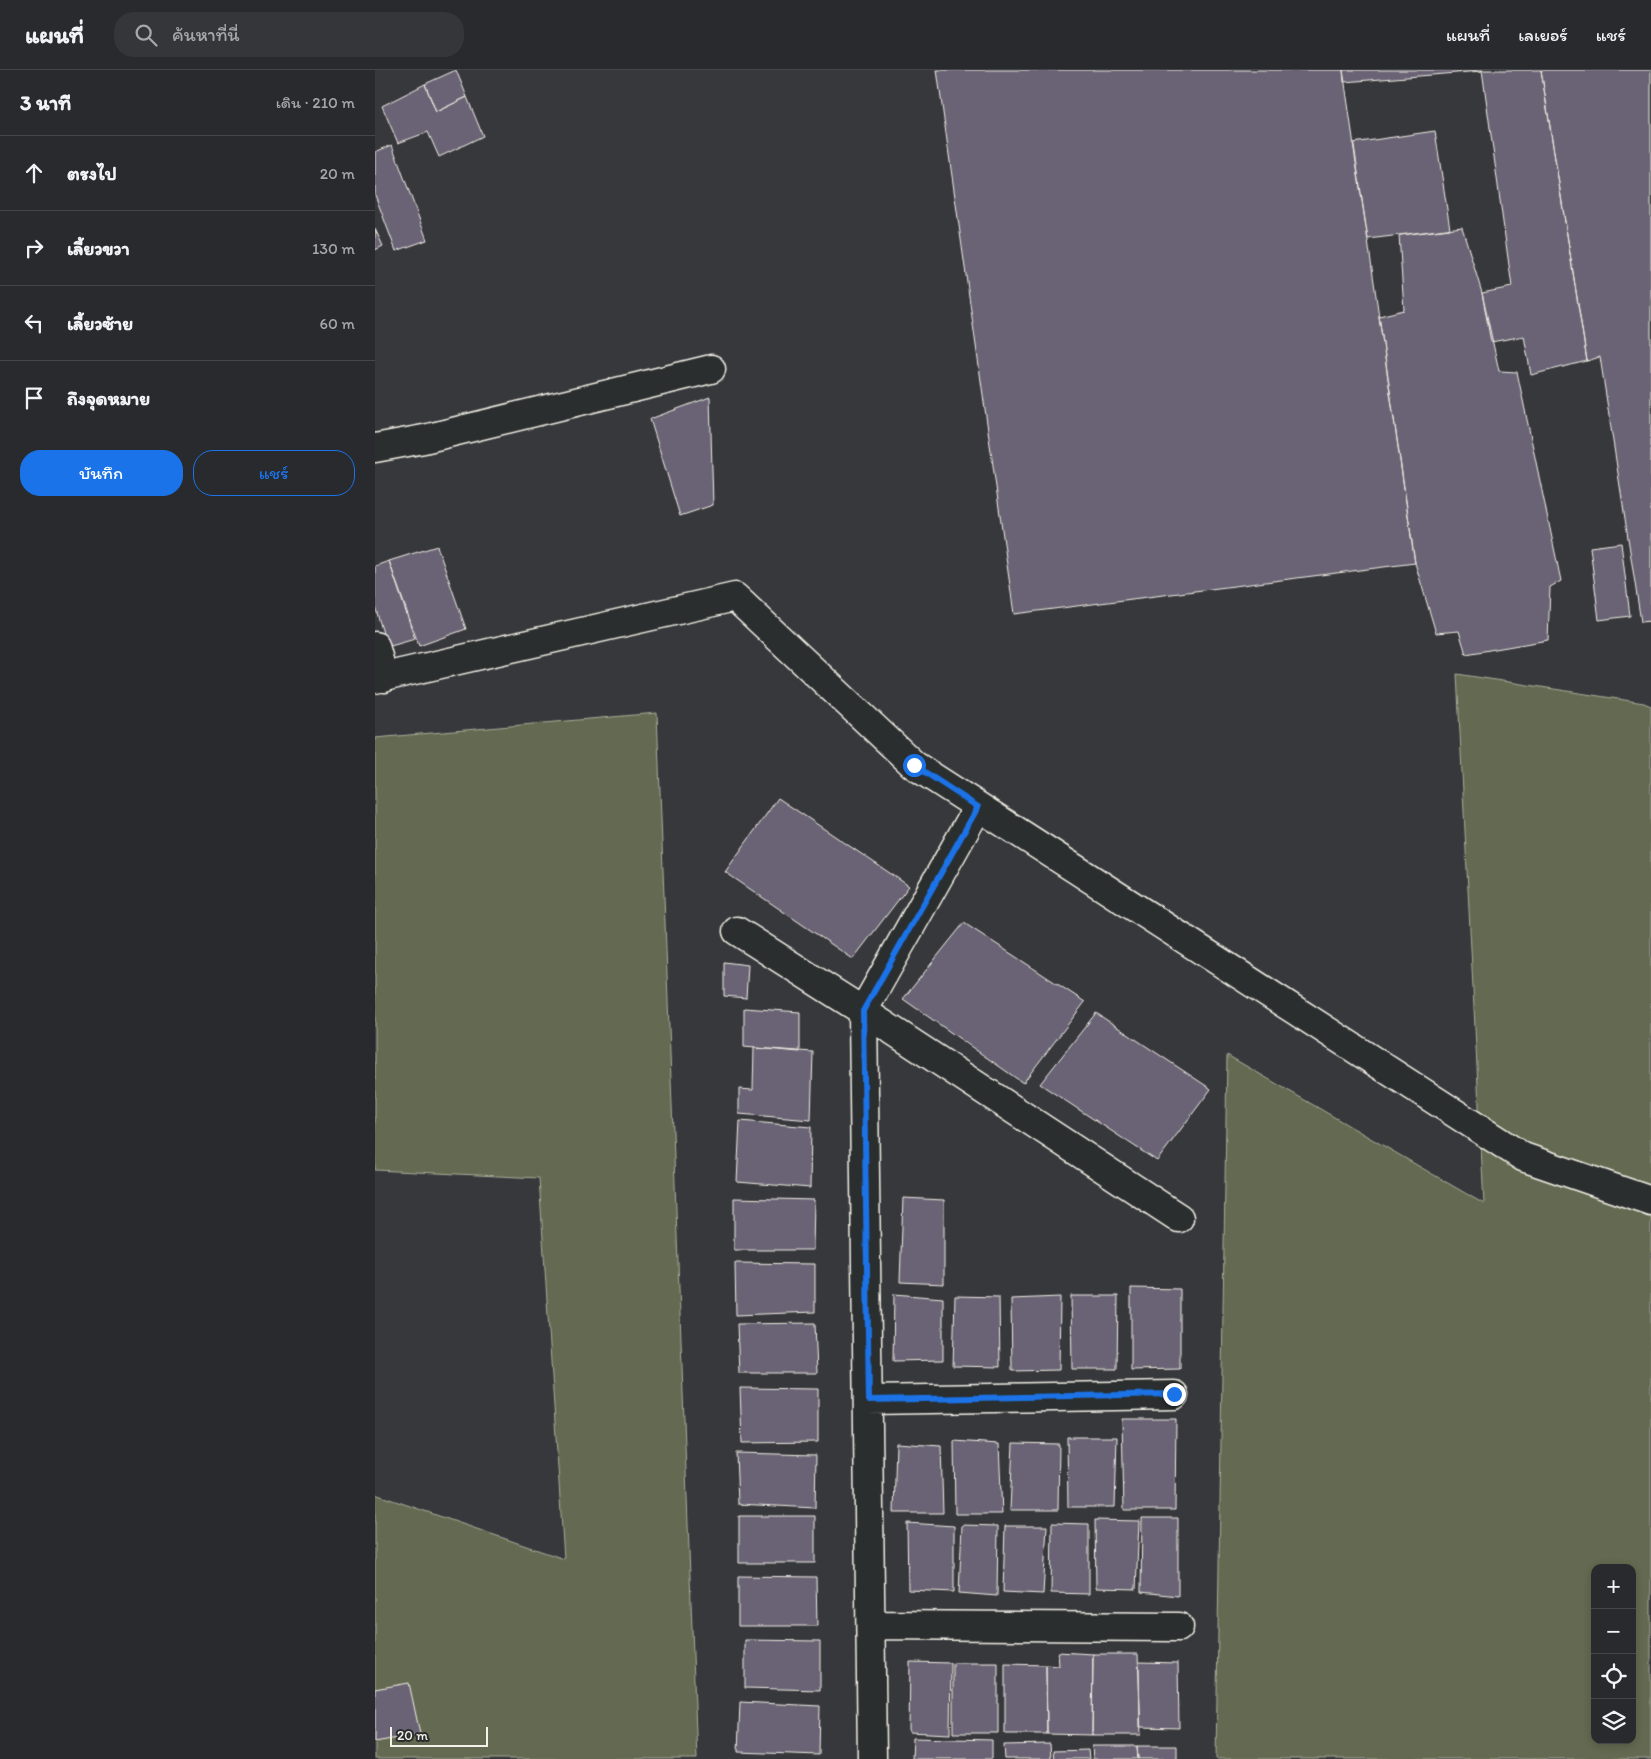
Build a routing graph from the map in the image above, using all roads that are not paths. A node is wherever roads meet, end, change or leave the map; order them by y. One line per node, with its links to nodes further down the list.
1 (711, 369): 2 (street)
2 (375, 448)
3 (375, 646): 4 (street)
4 (380, 678): 5 (street)
5 (978, 807): 7 (street); 8 (street)
6 (737, 931): 7 (street)
7 (863, 1011): 9 (street); 11 (street)
8 (1651, 1201)
9 (1179, 1218)
10 (1174, 1394): 11 (street)
11 (869, 1400): 12 (street)
12 (871, 1625): 13 (street); 14 (street)
13 (1179, 1627)
14 (872, 1759)

